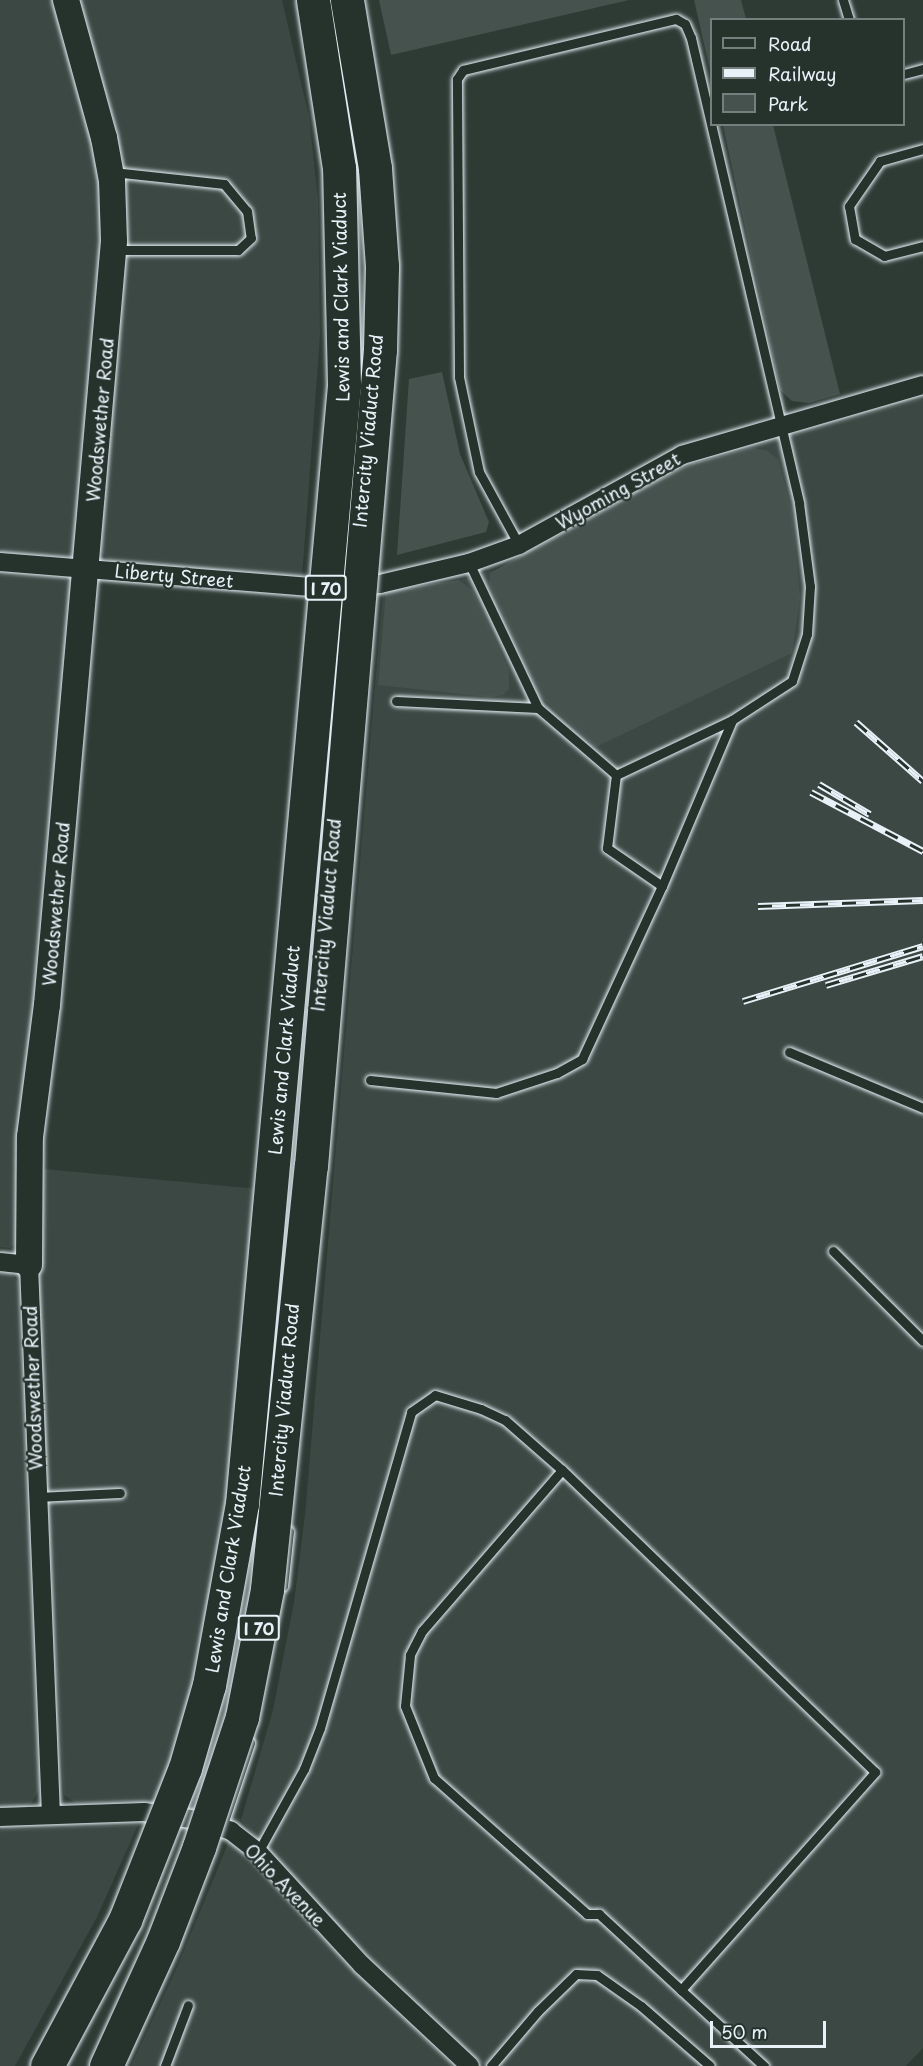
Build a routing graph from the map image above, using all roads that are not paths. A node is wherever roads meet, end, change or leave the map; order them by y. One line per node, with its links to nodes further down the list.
1 (66, 0): 11 (street, Woodswether Road)
2 (313, 0): 49 (highway, Lewis and Clark Viaduct / I 70, bridge)
3 (357, 0): 5 (lane)
4 (843, 0): 6 (lane)
5 (355, 11): 50 (highway, Lewis and Clark Viaduct / I 70, bridge)
6 (848, 18)
7 (923, 69): 8 (lane)
8 (905, 74)
9 (378, 115): 14 (lane)
10 (923, 149): 12 (lane)
11 (110, 172): 13 (street, Woodswether Road); 13 (lane)
12 (923, 246)
13 (113, 250): 21 (street, Woodswether Road)
14 (393, 279)
15 (923, 385): 16 (street, Wyoming Street)
16 (779, 426): 18 (street, Wyoming Street); 18 (lane); 26 (lane)
17 (378, 517): 22 (lane, Intercity Viaduct Road)
18 (519, 545): 20 (street, Wyoming Street)
19 (0, 562): 21 (street, Liberty Street)
20 (469, 563): 22 (street, Wyoming Street); 25 (lane)
21 (87, 569): 23 (street, Liberty Street); 34 (street, Woodswether Road)
22 (371, 585): 23 (street, Wyoming Street); 35 (lane, Intercity Viaduct Road)
23 (349, 587)
24 (396, 701): 25 (lane)
25 (538, 708): 27 (lane)
26 (732, 720): 27 (lane); 28 (lane)
27 (616, 775): 28 (lane)
28 (662, 886): 30 (lane)
29 (789, 1052): 31 (lane)
30 (370, 1080)
31 (923, 1108)
32 (833, 1251): 36 (lane)
33 (0, 1263): 34 (street)
34 (29, 1265): 39 (street, Woodswether Road)
35 (312, 1272)
36 (923, 1341)
37 (562, 1470): 46 (lane); 47 (lane); 47 (lane)
38 (120, 1493): 39 (lane)
39 (36, 1497): 43 (street, Woodswether Road)
40 (290, 1521): 41 (lane, Intercity Viaduct Road)
41 (280, 1603)
42 (254, 1727): 45 (lane)
43 (51, 1814): 44 (street, Ohio Avenue); 45 (street, Ohio Avenue)
44 (0, 1817)
45 (222, 1828): 46 (street, Ohio Avenue)
46 (258, 1852): 52 (street, Ohio Avenue)
47 (681, 1990): 55 (lane)
48 (188, 2005): 51 (lane)
49 (47, 2066)
50 (106, 2066)
51 (165, 2066)
52 (470, 2066)
53 (491, 2066): 54 (lane)
54 (710, 2066)
55 (764, 2066)

